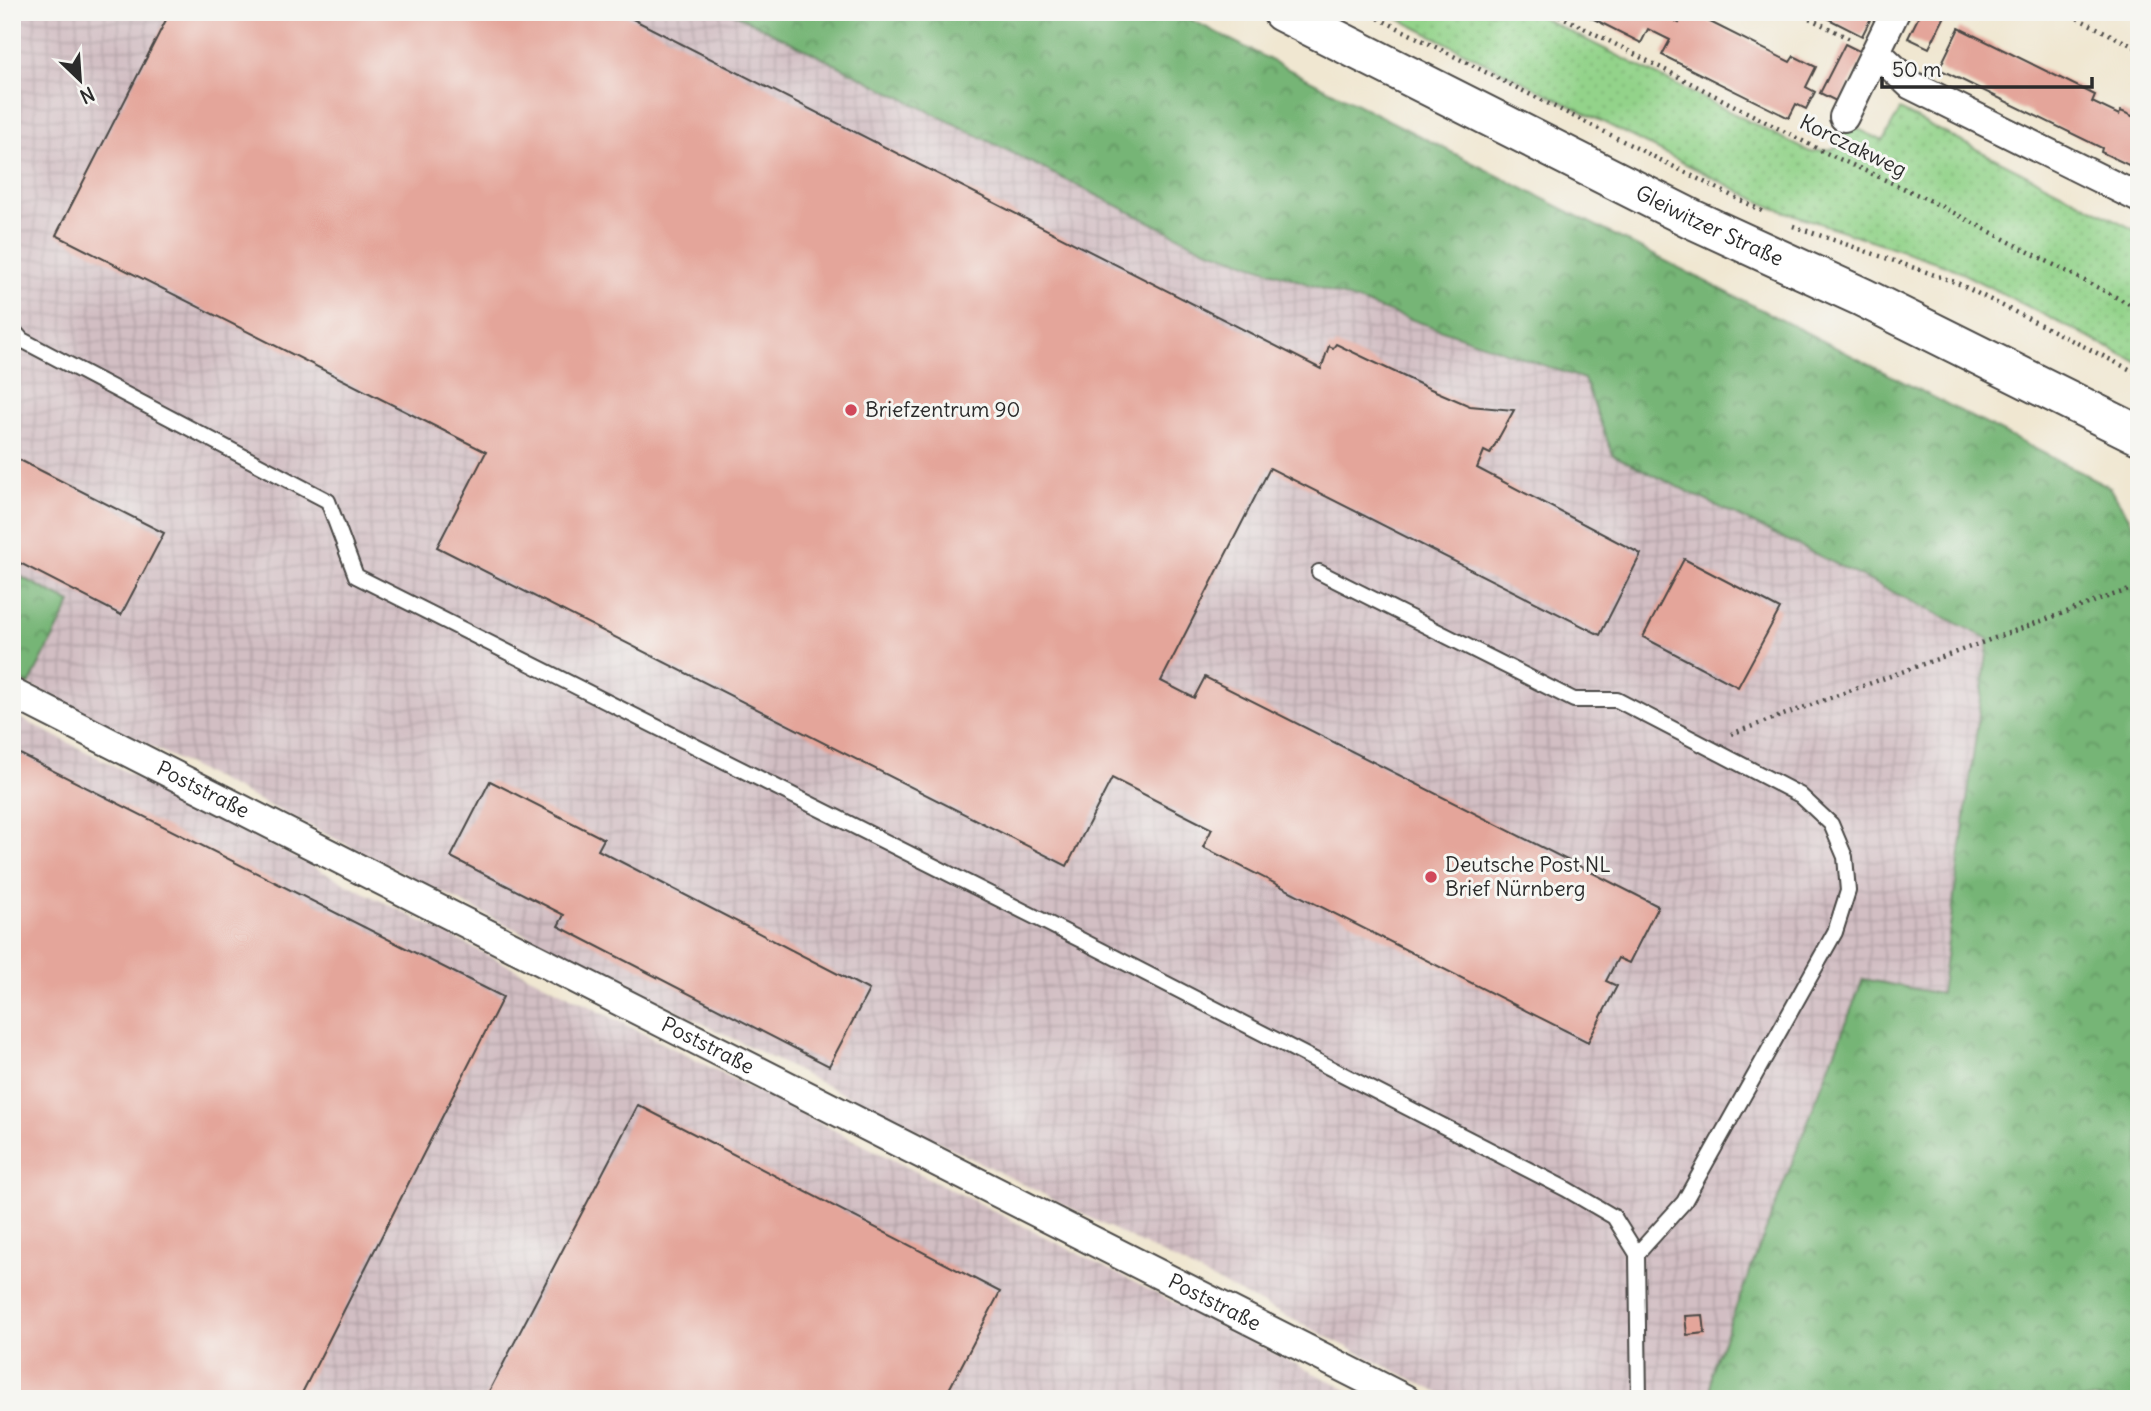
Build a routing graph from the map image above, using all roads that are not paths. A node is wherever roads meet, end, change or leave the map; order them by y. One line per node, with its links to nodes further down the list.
1 (1282, 12): 7 (main road, Gleiwitzer Straße)
2 (1895, 12): 3 (street)
3 (1876, 52): 4 (street); 5 (street)
4 (1844, 117)
5 (2139, 198)
6 (12, 329): 10 (lane)
7 (2139, 435)
8 (1319, 572): 10 (lane)
9 (12, 693): 11 (street, Poststraße)
10 (1637, 1254): 12 (lane)
11 (1405, 1399)
12 (1639, 1399)

